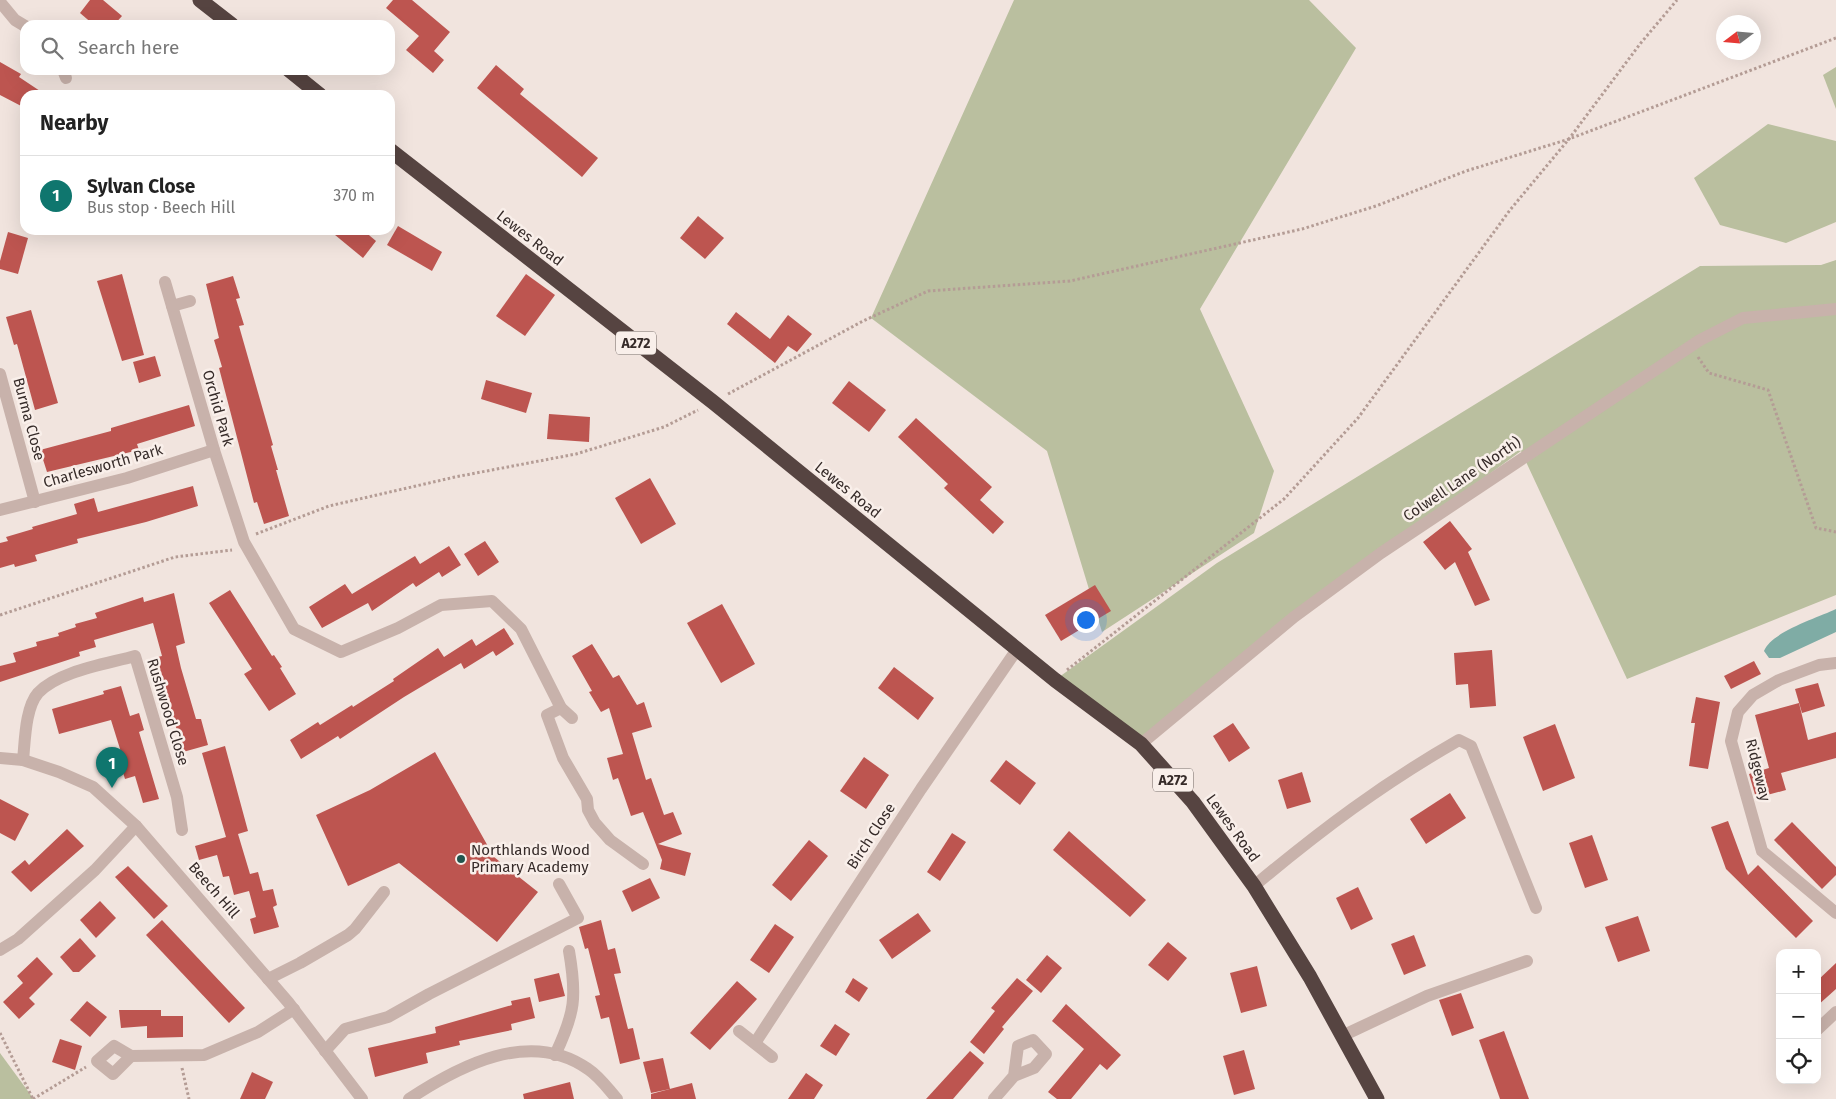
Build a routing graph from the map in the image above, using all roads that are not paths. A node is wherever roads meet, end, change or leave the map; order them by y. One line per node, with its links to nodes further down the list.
1 (200, 0): 3 (highway)
2 (0, 2): 4 (street)
3 (226, 20)
4 (20, 23)
5 (295, 75): 6 (highway)
6 (314, 90)
7 (395, 154): 16 (highway, Lewes Road / A272)
8 (165, 282): 10 (street, Orchid Park)
9 (190, 301): 10 (street)
10 (172, 306): 13 (street, Orchid Park)
11 (1836, 309): 20 (street, Colwell Lane (North))
12 (0, 374): 14 (street, Burma Close)
13 (214, 450): 14 (street, Charlesworth Park); 18 (street, Orchid Park)
14 (35, 502): 15 (street, Charlesworth Park)
15 (0, 510)
16 (1018, 648): 20 (highway, Lewes Road / A272); 40 (street, Birch Close)
17 (1836, 663): 30 (street, Ridgeway)
18 (561, 708): 19 (street); 25 (street)
19 (572, 718)
20 (1140, 744): 27 (highway, Lewes Road / A272)
21 (0, 758): 22 (street, Beech Hill)
22 (24, 760): 23 (street, Beech Hill); 24 (street, Rushwood Close)
23 (136, 826): 31 (street); 34 (street, Beech Hill)
24 (182, 830)
25 (643, 864)
26 (559, 884): 41 (street)
27 (1254, 886): 29 (street, Lewes Road); 39 (highway, Lewes Road / A272)
28 (384, 892): 34 (street)
29 (1536, 908)
30 (1836, 914)
31 (0, 950)
32 (569, 951): 42 (street)
33 (1527, 961): 39 (street)
34 (268, 979): 35 (street, Beech Hill)
35 (294, 1009): 41 (street, Beech Hill); 43 (street)
36 (1836, 1012): 37 (street)
37 (1821, 1026)
38 (739, 1031): 40 (street)
39 (1342, 1036): 50 (highway, Lewes Road / A272)
40 (755, 1043): 44 (street)
41 (325, 1051): 46 (street, Beech Hill)
42 (554, 1055): 47 (street); 48 (street)
43 (131, 1056): 43 (street)
44 (772, 1057)
45 (1014, 1076): 49 (street)
46 (362, 1099)
47 (409, 1099)
48 (617, 1099)
49 (994, 1099)
50 (1378, 1099)

